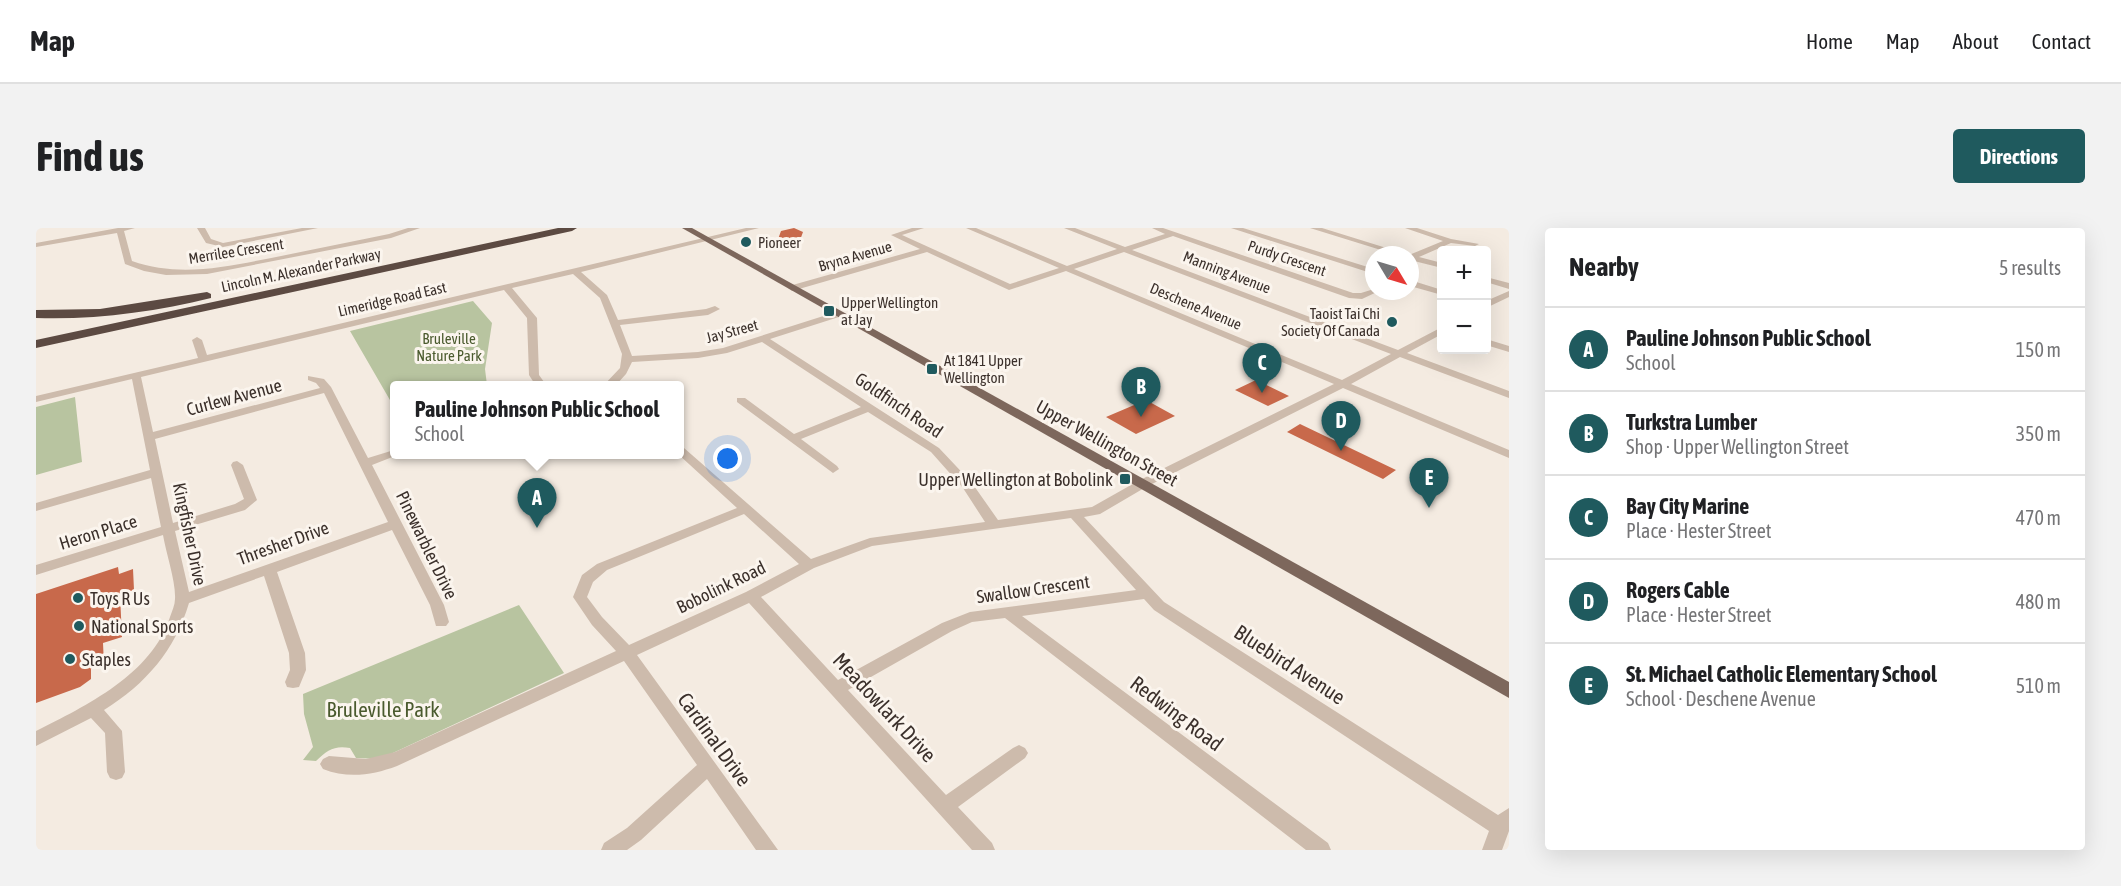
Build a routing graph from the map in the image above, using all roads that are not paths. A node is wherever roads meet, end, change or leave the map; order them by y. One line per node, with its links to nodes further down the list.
1 (131, 228): 16 (street)
2 (201, 228): 17 (street)
3 (314, 228): 17 (street)
4 (416, 228): 16 (street, Merrilee Crescent)
5 (541, 228): 38 (highway, Lincoln M. Alexander Parkway)
6 (572, 228): 36 (highway, Lincoln M. Alexander Parkway)
7 (686, 228): 19 (main road, Upper Wellington Street)
8 (755, 228): 19 (street, Limeridge Road East)
9 (920, 228): 25 (street)
10 (970, 228): 29 (street, Deschene Avenue)
11 (1068, 228): 24 (street, Manning Avenue)
12 (1155, 228): 18 (street, Purdy Crescent)
13 (1235, 228): 30 (street)
14 (1314, 228): 23 (street)
15 (1409, 228): 20 (street)
16 (120, 230): 22 (street)
17 (286, 231)
18 (1172, 234): 24 (street); 41 (street, Purdy Crescent)
19 (706, 240): 31 (street, Limeridge Road East); 37 (main road, Upper Wellington Street)
20 (1450, 241): 21 (street); 26 (street)
21 (1475, 244)
22 (36, 245)
23 (1375, 246)
24 (1124, 249): 29 (street); 55 (street, Manning Avenue)
25 (926, 250): 29 (street); 37 (street, Bryna Avenue)
26 (1419, 252)
27 (1419, 259): 28 (street)
28 (1437, 264)
29 (1069, 268): 62 (street, Deschene Avenue)
30 (1365, 269)
31 (575, 271): 35 (street, Limeridge Road East); 46 (street)
32 (1491, 281): 34 (street)
33 (1419, 286): 39 (street)
34 (1509, 286)
35 (506, 287): 56 (street, Limeridge Road East); 60 (street)
36 (299, 288): 51 (highway, Lincoln M. Alexander Parkway); 54 (highway)
37 (792, 288): 45 (main road, Upper Wellington Street)
38 (242, 291): 44 (highway); 48 (highway, Lincoln M. Alexander Parkway)
39 (1437, 291)
40 (1509, 294): 42 (street)
41 (1365, 295)
42 (1491, 303)
43 (715, 309): 46 (street)
44 (36, 314)
45 (839, 314): 49 (street, Jay Street); 77 (main road, Upper Wellington Street)
46 (617, 324): 57 (street)
47 (1437, 333): 55 (street, Bobolink Road)
48 (36, 335)
49 (762, 339): 57 (street, Jay Street); 67 (street, Goldfinch Road)
50 (197, 340): 56 (street)
51 (36, 344)
52 (1491, 344): 53 (street)
53 (1509, 349)
54 (36, 350)
55 (1401, 354): 62 (street, Bobolink Road); 64 (street, Manning Avenue)
56 (204, 359): 58 (street, Limeridge Road East)
57 (628, 359): 61 (street)
58 (136, 376): 65 (street, Limeridge Road East); 68 (street, Kingfisher Drive)
59 (312, 378): 63 (street)
60 (539, 381)
61 (614, 381)
62 (1343, 384): 70 (street, Deschene Avenue); 77 (street, Bobolink Road)
63 (327, 389): 68 (street, Curlew Avenue); 73 (street, Pinewarbler Drive)
64 (1509, 395)
65 (36, 399)
66 (741, 400): 69 (street)
67 (870, 407): 69 (street); 82 (street, Goldfinch Road)
68 (148, 437): 76 (street, Kingfisher Drive)
69 (792, 439): 75 (street)
70 (1509, 453)
71 (684, 454): 79 (street)
72 (390, 455): 73 (street)
73 (365, 463): 81 (street, Pinewarbler Drive)
74 (237, 465): 83 (street, Heron Place)
75 (833, 469)
76 (157, 472): 78 (street); 83 (street, Kingfisher Drive)
77 (1142, 484): 80 (street, Bobolink Road); 95 (main road, Upper Wellington Street)
78 (36, 507)
79 (746, 509): 84 (street); 92 (street, Cardinal Drive)
80 (1076, 516): 82 (street, Bobolink Road); 87 (street, Bluebird Avenue)
81 (395, 524): 85 (street, Thresher Drive); 91 (street, Pinewarbler Drive)
82 (994, 525): 84 (street, Bobolink Road)
83 (170, 529): 86 (street, Heron Place); 89 (street, Kingfisher Drive)
84 (809, 565): 88 (street, Bobolink Road)
85 (269, 569): 89 (street, Thresher Drive); 93 (street)
86 (36, 570)
87 (1146, 594): 90 (street, Swallow Crescent); 103 (street, Bluebird Avenue)
88 (751, 596): 92 (street, Bobolink Road); 94 (street, Meadowlark Drive)
89 (183, 600): 96 (street, Kingfisher Drive)
90 (1006, 611): 94 (street, Swallow Crescent); 107 (street, Redwing Road)
91 (441, 622)
92 (627, 653): 99 (street, Bobolink Road); 100 (street, Cardinal Drive)
93 (293, 682)
94 (835, 689): 102 (street, Meadowlark Drive)
95 (1509, 691)
96 (94, 710): 97 (street, Kingfisher Drive); 101 (street)
97 (36, 739)
98 (1019, 753): 102 (street)
99 (329, 764)
100 (708, 767): 104 (street); 105 (street, Cardinal Drive)
101 (116, 771)
102 (944, 807): 106 (street, Meadowlark Drive)
103 (1504, 822): 108 (street)
104 (611, 850)
105 (768, 850)
106 (985, 850)
107 (1321, 850)
108 (1492, 850)

